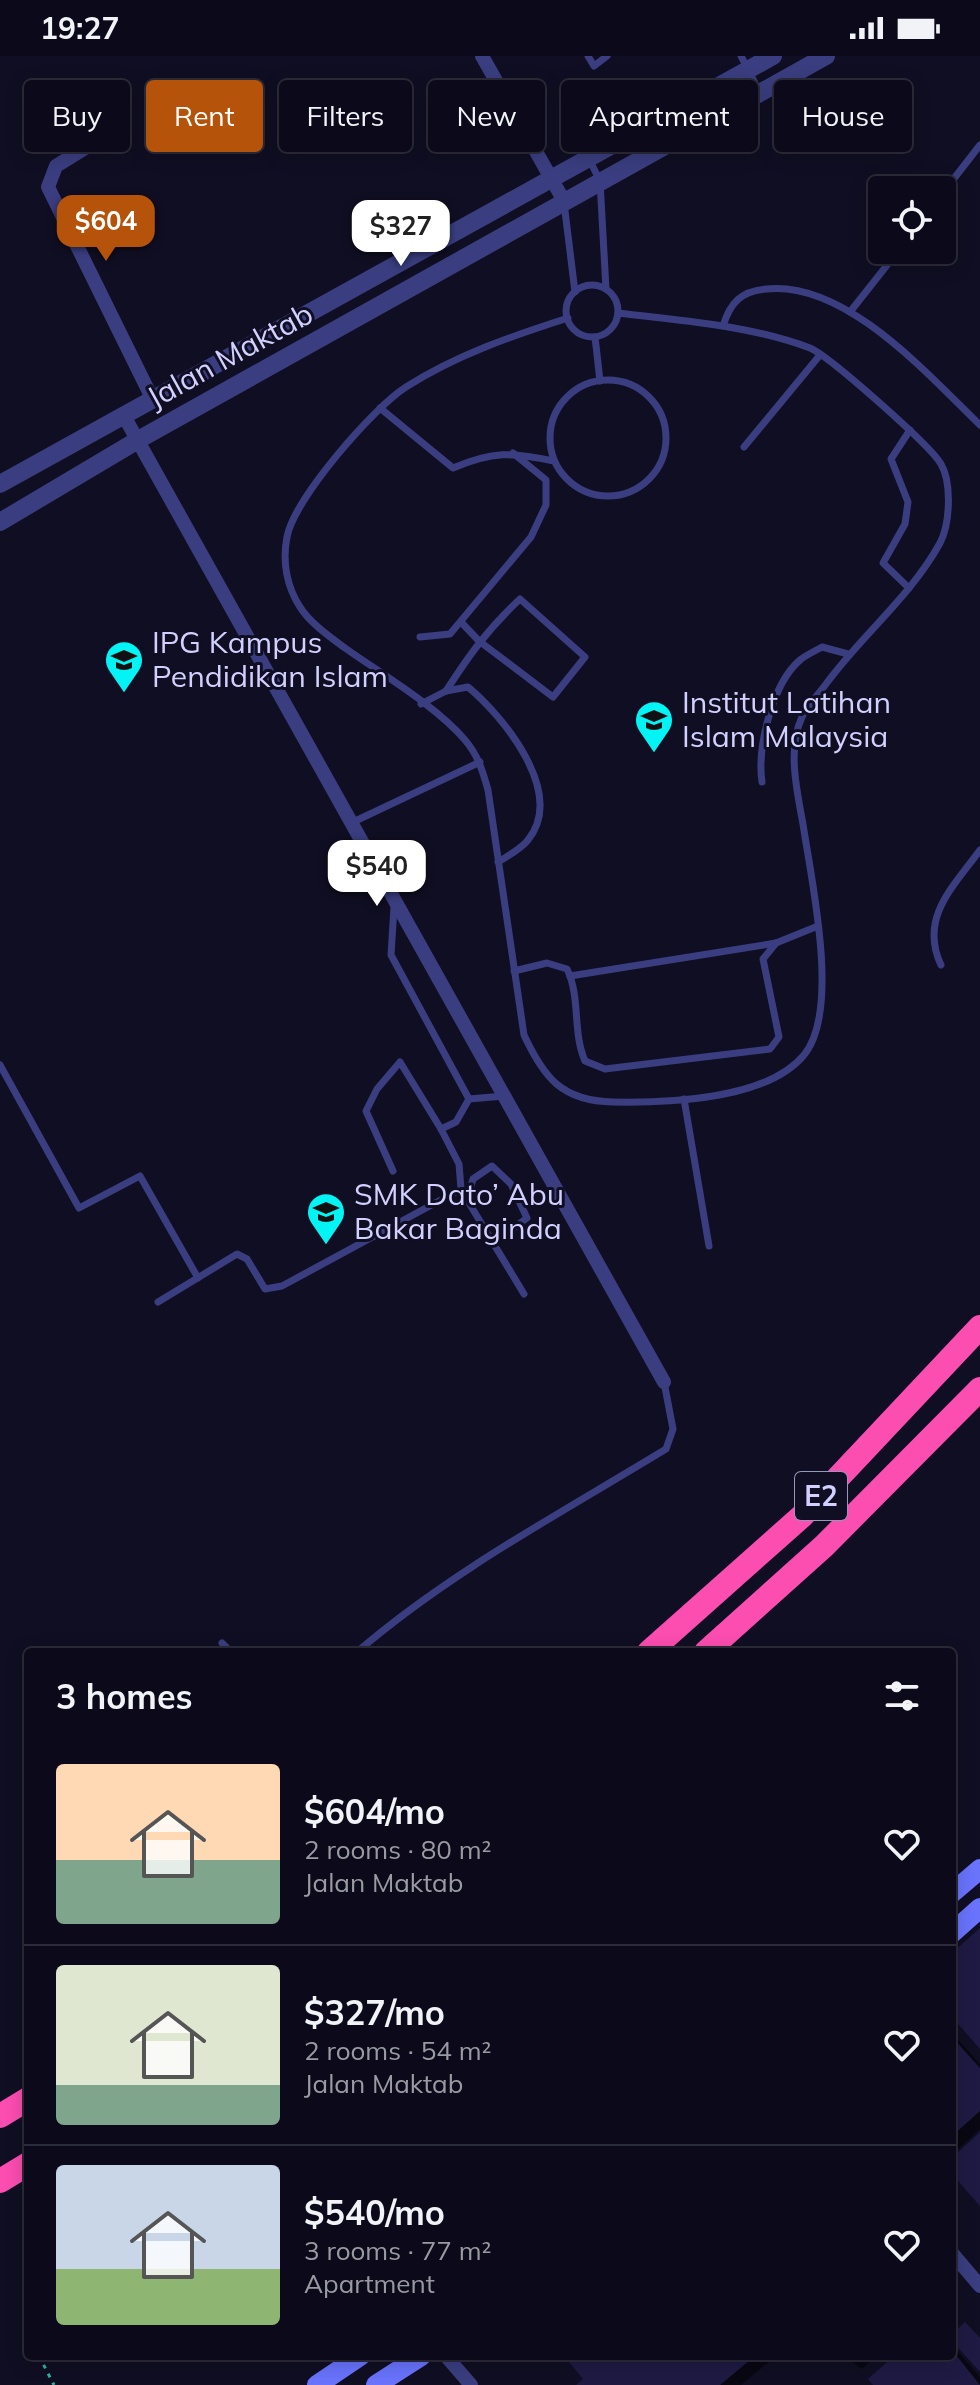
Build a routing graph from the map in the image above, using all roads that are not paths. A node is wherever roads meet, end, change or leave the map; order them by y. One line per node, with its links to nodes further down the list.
1 (482, 56): 12 (street)
2 (588, 56): 3 (lane)
3 (607, 56)
4 (773, 56): 6 (street, Jalan Maktab)
5 (826, 56): 7 (street, Jalan Maktab)
6 (745, 63): 7 (lane); 10 (street, Jalan Maktab)
7 (759, 93): 13 (street, Jalan Maktab)
8 (980, 145): 11 (lane)
9 (79, 152): 25 (street)
10 (589, 159): 12 (street, Jalan Maktab); 13 (lane)
11 (956, 176)
12 (552, 180): 14 (street); 25 (street, Jalan Maktab)
13 (600, 181): 14 (street, Jalan Maktab); 16 (lane)
14 (564, 201): 17 (lane); 30 (street, Jalan Maktab)
15 (888, 264): 18 (lane)
16 (606, 289): 17 (lane); 19 (lane)
17 (575, 292): 20 (lane)
18 (850, 312): 21 (lane); 28 (lane)
19 (618, 313): 21 (lane); 22 (lane)
20 (568, 318): 22 (lane); 26 (lane)
21 (723, 326): 23 (lane)
22 (595, 337): 24 (lane)
23 (820, 355): 29 (lane); 31 (lane)
24 (600, 381): 33 (lane); 33 (lane)
25 (153, 400): 27 (street, Jalan Maktab)
26 (380, 408): 32 (lane); 42 (lane)
27 (124, 416): 30 (street); 34 (street, Jalan Maktab)
28 (980, 425)
29 (910, 430): 36 (lane); 36 (lane)
30 (138, 440): 35 (street, Jalan Maktab); 45 (street)
31 (744, 447)
32 (513, 453): 33 (lane); 37 (lane)
33 (554, 461)
34 (0, 484)
35 (0, 522)
36 (909, 588): 40 (lane)
37 (461, 622): 38 (lane); 39 (lane)
38 (420, 637)
39 (479, 641): 39 (lane); 41 (lane)
40 (848, 654): 44 (lane); 49 (lane)
41 (446, 691): 42 (lane); 47 (lane)
42 (421, 704): 43 (lane)
43 (480, 762): 45 (lane); 47 (lane)
44 (762, 782)
45 (351, 823): 48 (street)
46 (980, 850): 51 (lane)
47 (498, 862): 52 (lane)
48 (395, 901): 55 (street); 56 (lane)
49 (818, 926): 50 (lane); 57 (lane)
50 (776, 943): 53 (lane); 53 (lane)
51 (941, 965)
52 (514, 971): 53 (lane); 57 (lane)
53 (570, 976)
54 (0, 1065): 64 (lane)
55 (504, 1096): 56 (lane); 68 (street)
56 (469, 1099): 58 (lane)
57 (684, 1099): 63 (lane)
58 (441, 1129): 59 (lane); 60 (lane)
59 (393, 1171)
60 (461, 1189): 61 (lane); 64 (lane)
61 (467, 1200): 62 (lane); 62 (lane)
62 (493, 1243): 65 (lane)
63 (709, 1246)
64 (198, 1278): 66 (lane)
65 (524, 1294)
66 (158, 1302)
67 (980, 1327): 73 (highway, E2)
68 (664, 1382): 72 (lane)
69 (980, 1389): 74 (highway, E2)
70 (222, 1643): 71 (lane)
71 (227, 1648)
72 (362, 1648)
73 (654, 1648)
74 (710, 1648)
75 (980, 1869): 76 (main road)
76 (956, 1890)
77 (980, 1908): 78 (main road)
78 (956, 1929)
79 (24, 2101): 80 (highway)
80 (0, 2116)
81 (24, 2166): 82 (highway)
82 (0, 2181)
83 (956, 2258): 84 (street)
84 (980, 2286)
85 (354, 2360): 88 (main road)
86 (415, 2360): 89 (main road)
87 (449, 2360): 90 (street)
88 (317, 2385)
89 (376, 2385)
90 (471, 2385)

